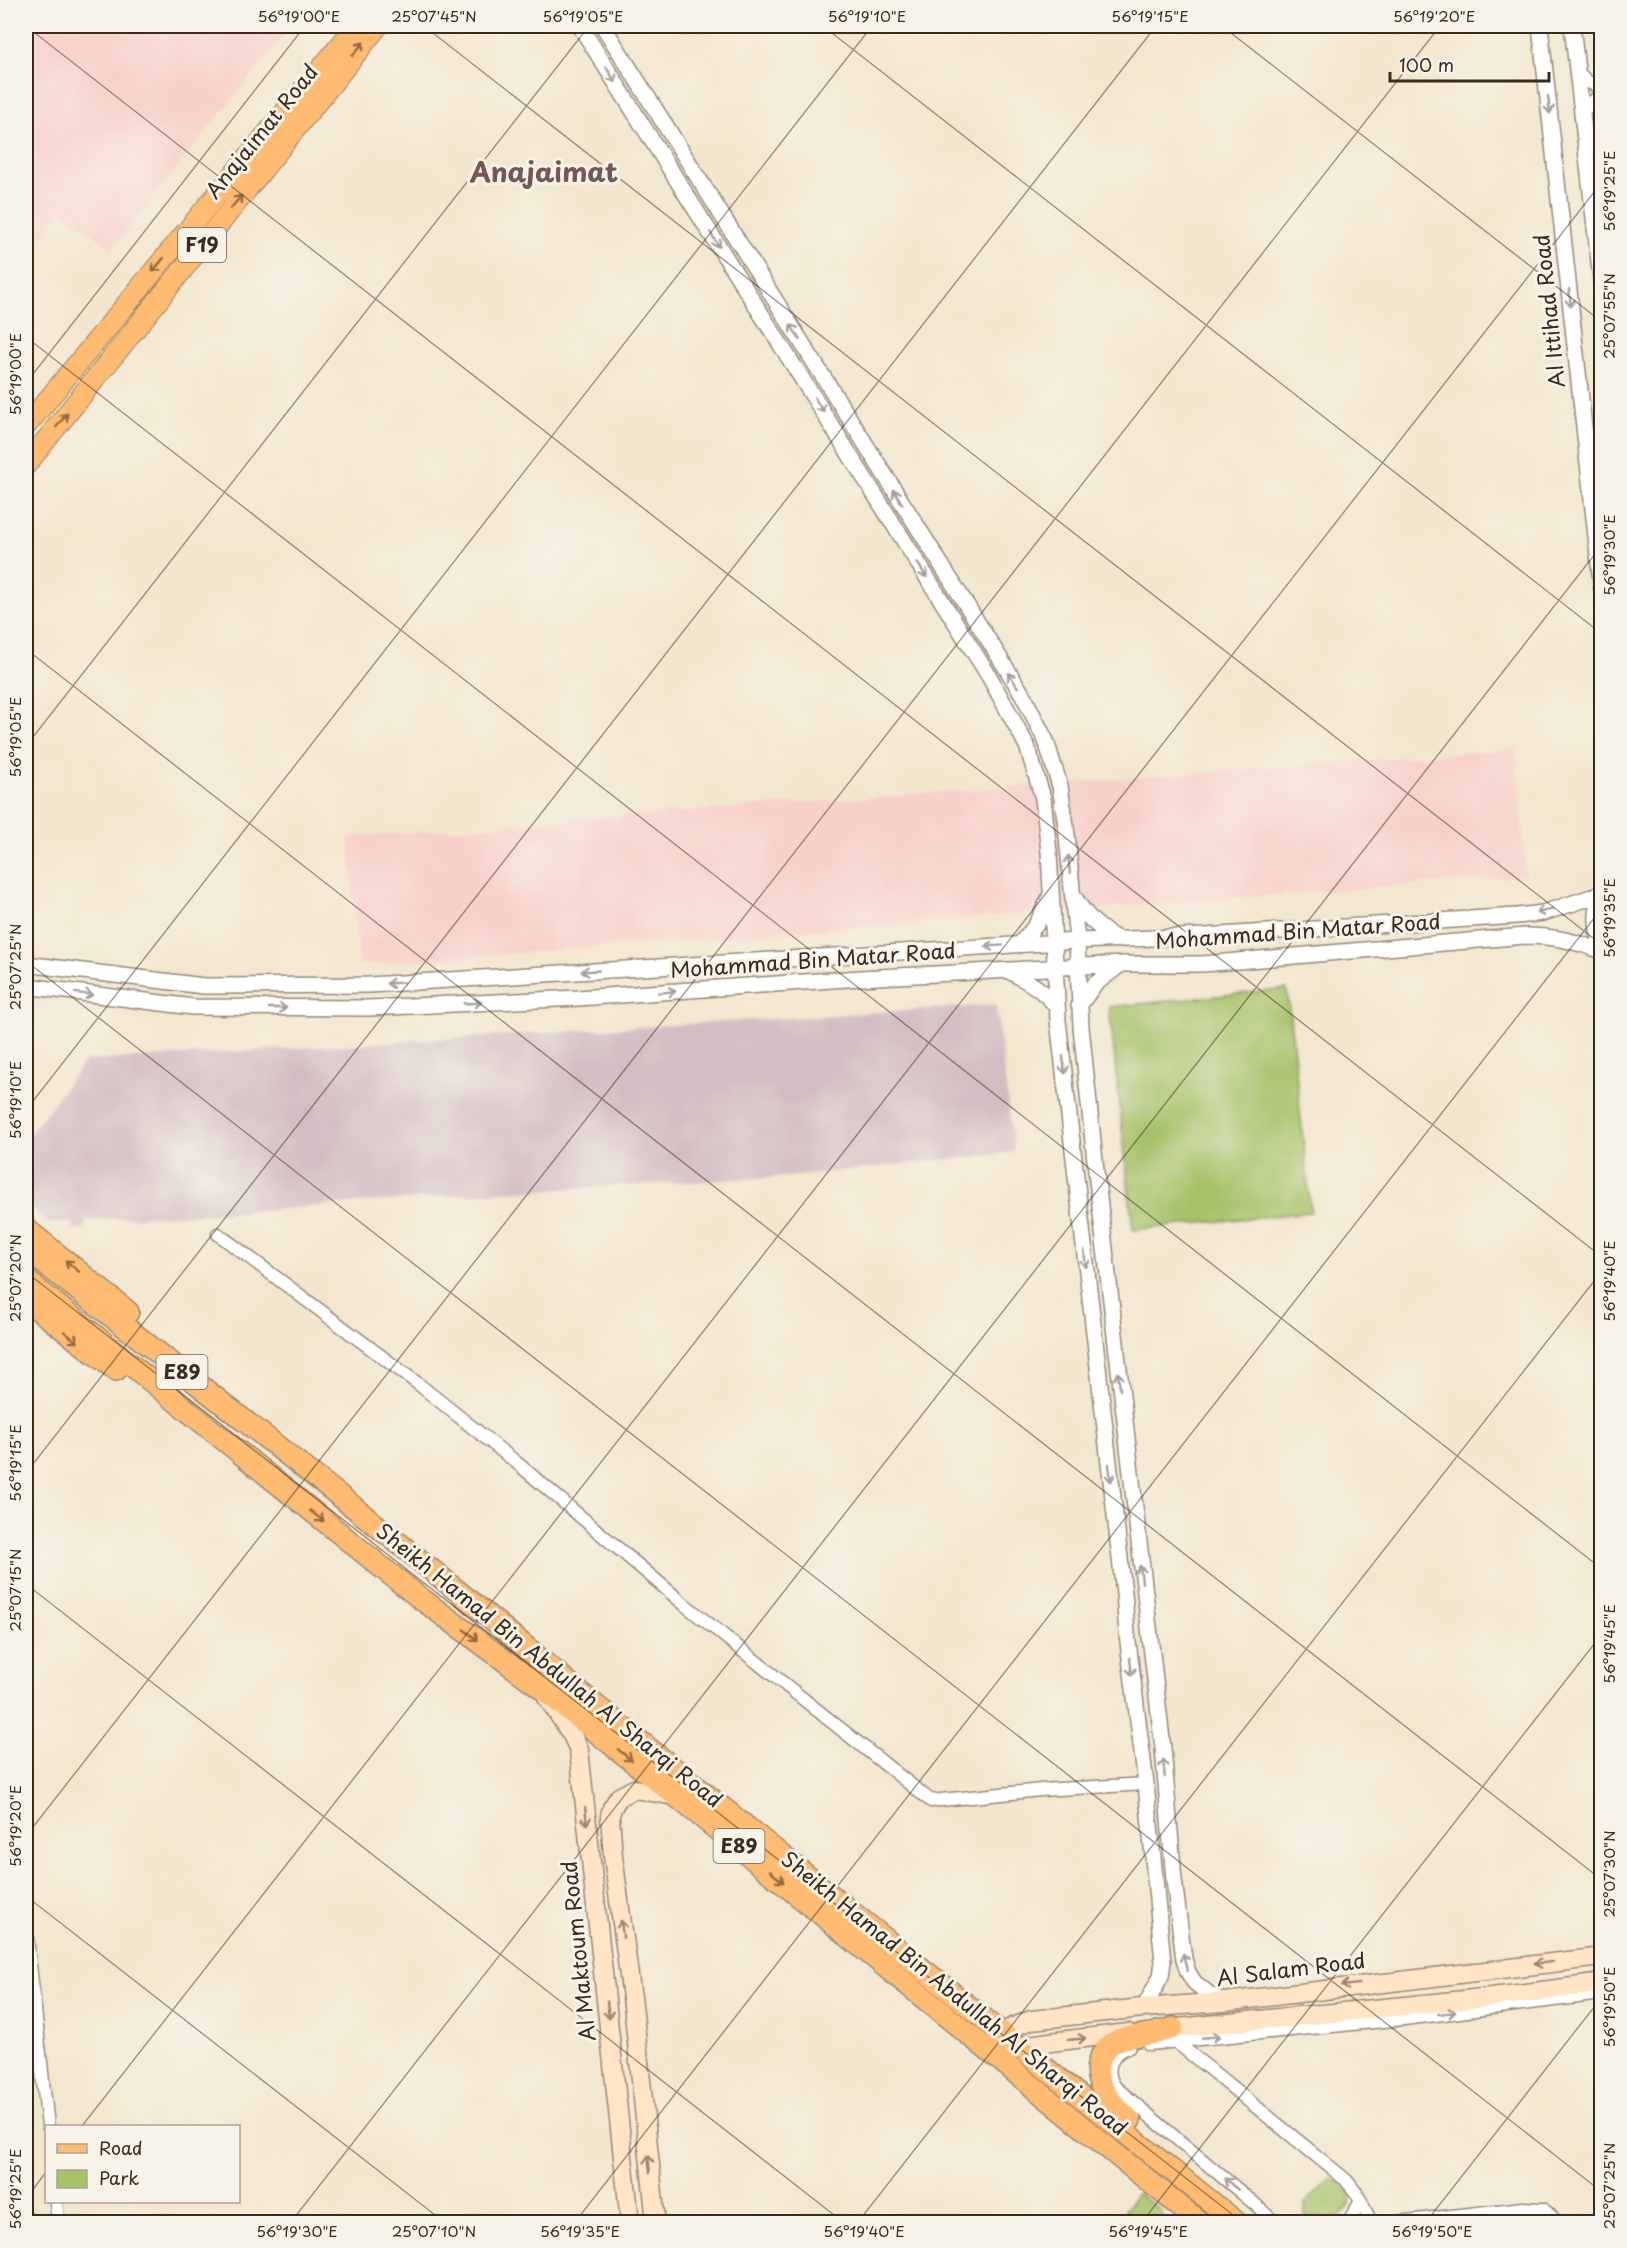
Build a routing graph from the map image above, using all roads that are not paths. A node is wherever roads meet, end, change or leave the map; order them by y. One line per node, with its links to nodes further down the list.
1 (378, 26): 16 (main road, Anajaimat Road / F19, one-way to 1)
2 (580, 26): 18 (street, one-way to 18)
3 (603, 26): 19 (street, one-way to 3)
4 (1540, 26): 17 (street, Al Ittihad Road, one-way to 17)
5 (1572, 26): 7 (street)
6 (347, 29): 13 (main road, Anajaimat Road / F19, one-way to 13)
7 (1577, 72): 8 (street); 10 (street)
8 (1602, 88)
9 (1602, 93): 10 (street)
10 (1582, 112): 11 (street)
11 (1599, 246): 12 (street)
12 (1602, 288)
13 (46, 400): 14 (main road); 15 (main road, Anajaimat Road / F19)
14 (26, 412)
15 (26, 426)
16 (26, 465)
17 (1602, 591)
18 (1052, 892): 23 (street); 25 (street)
19 (1072, 892): 21 (street); 22 (street)
20 (1601, 893): 21 (street, Mohammad Bin Matar Road, one-way to 21); 24 (street)
21 (1119, 940): 22 (street, Mohammad Bin Matar Road)
22 (1077, 941): 23 (street, Mohammad Bin Matar Road); 29 (street)
23 (1054, 943): 25 (street, Mohammad Bin Matar Road); 30 (street)
24 (1602, 944)
25 (1019, 945): 27 (street, Mohammad Bin Matar Road, one-way to 27)
26 (1602, 951): 28 (street, Mohammad Bin Matar Road)
27 (26, 964)
28 (1122, 964): 29 (street, Mohammad Bin Matar Road); 33 (street)
29 (1078, 966): 30 (street, Mohammad Bin Matar Road); 33 (street)
30 (1056, 968): 31 (street, Mohammad Bin Matar Road); 34 (street)
31 (1007, 970): 32 (street, Mohammad Bin Matar Road, one-way to 31); 34 (street)
32 (26, 987)
33 (1080, 1006): 36 (street)
34 (1057, 1007): 35 (street, one-way to 35)
35 (1075, 1166): 36 (street); 42 (street, one-way to 42)
36 (1096, 1174): 43 (street, one-way to 36)
37 (26, 1229): 45 (highway, one-way to 37)
38 (218, 1234): 49 (street)
39 (26, 1249): 45 (highway, Sheikh Hamad Bin Abdullah Al Sharqi Road / E89)
40 (26, 1280): 44 (highway, Sheikh Hamad Bin Abdullah Al Sharqi Road / E89)
41 (26, 1300): 44 (highway, one-way to 44)
42 (1103, 1416): 43 (street); 46 (street, one-way to 46)
43 (1125, 1430): 47 (street, one-way to 43)
44 (271, 1479): 48 (highway, Sheikh Hamad Bin Abdullah Al Sharqi Road / E89, one-way to 48)
45 (338, 1494): 63 (highway, Sheikh Hamad Bin Abdullah Al Sharqi Road / E89)
46 (1124, 1606): 47 (street); 49 (street, one-way to 49)
47 (1146, 1614): 54 (street, one-way to 47)
48 (539, 1686): 50 (highway, Sheikh Hamad Bin Abdullah Al Sharqi Road / E89, one-way to 50); 51 (main road, Al Maktoum Road, one-way to 51)
49 (1146, 1784): 53 (street)
50 (676, 1796): 52 (main road, Al Maktoum Road); 56 (highway, Sheikh Hamad Bin Abdullah Al Sharqi Road / E89, one-way to 56)
51 (590, 1848): 52 (main road); 74 (main road, Al Maktoum Road, one-way to 74)
52 (613, 1856): 75 (main road, Al Maktoum Road, one-way to 52)
53 (1155, 1869): 54 (street); 61 (street)
54 (1174, 1873): 60 (street, one-way to 54)
55 (26, 1929): 67 (street)
56 (843, 1931): 63 (highway); 65 (highway, Sheikh Hamad Bin Abdullah Al Sharqi Road / E89)
57 (1602, 1957): 60 (main road, Al Salam Road, one-way to 60)
58 (1602, 1983): 62 (main road)
59 (1602, 1994): 62 (street, one-way to 59)
60 (1224, 2002): 61 (main road, Al Salam Road)
61 (1144, 2008): 65 (main road, Al Salam Road)
62 (1408, 2011): 64 (main road, one-way to 62)
63 (985, 2019): 65 (highway, Sheikh Hamad Bin Abdullah Al Sharqi Road / E89)
64 (1174, 2034): 65 (main road, one-way to 64); 70 (street); 72 (highway); 79 (street, one-way to 64)
65 (1002, 2048): 66 (highway, Sheikh Hamad Bin Abdullah Al Sharqi Road / E89); 68 (highway, Sheikh Hamad Bin Abdullah Al Sharqi Road / E89)
66 (1023, 2080): 68 (highway); 69 (highway, Sheikh Hamad Bin Abdullah Al Sharqi Road / E89)
67 (48, 2125)
68 (1184, 2181): 72 (highway, Sheikh Hamad Bin Abdullah Al Sharqi Road / E89)
69 (1167, 2196): 76 (street); 77 (highway, Sheikh Hamad Bin Abdullah Al Sharqi Road / E89)
70 (1361, 2201): 80 (street); 81 (street)
71 (56, 2203): 73 (street)
72 (1212, 2203): 78 (highway, Sheikh Hamad Bin Abdullah Al Sharqi Road / E89)
73 (58, 2223)
74 (630, 2223)
75 (656, 2223)
76 (1184, 2223)
77 (1199, 2223)
78 (1236, 2223)
79 (1274, 2223)
80 (1349, 2223)
81 (1371, 2223)
82 (1398, 2223): 83 (street)
83 (1557, 2223)

